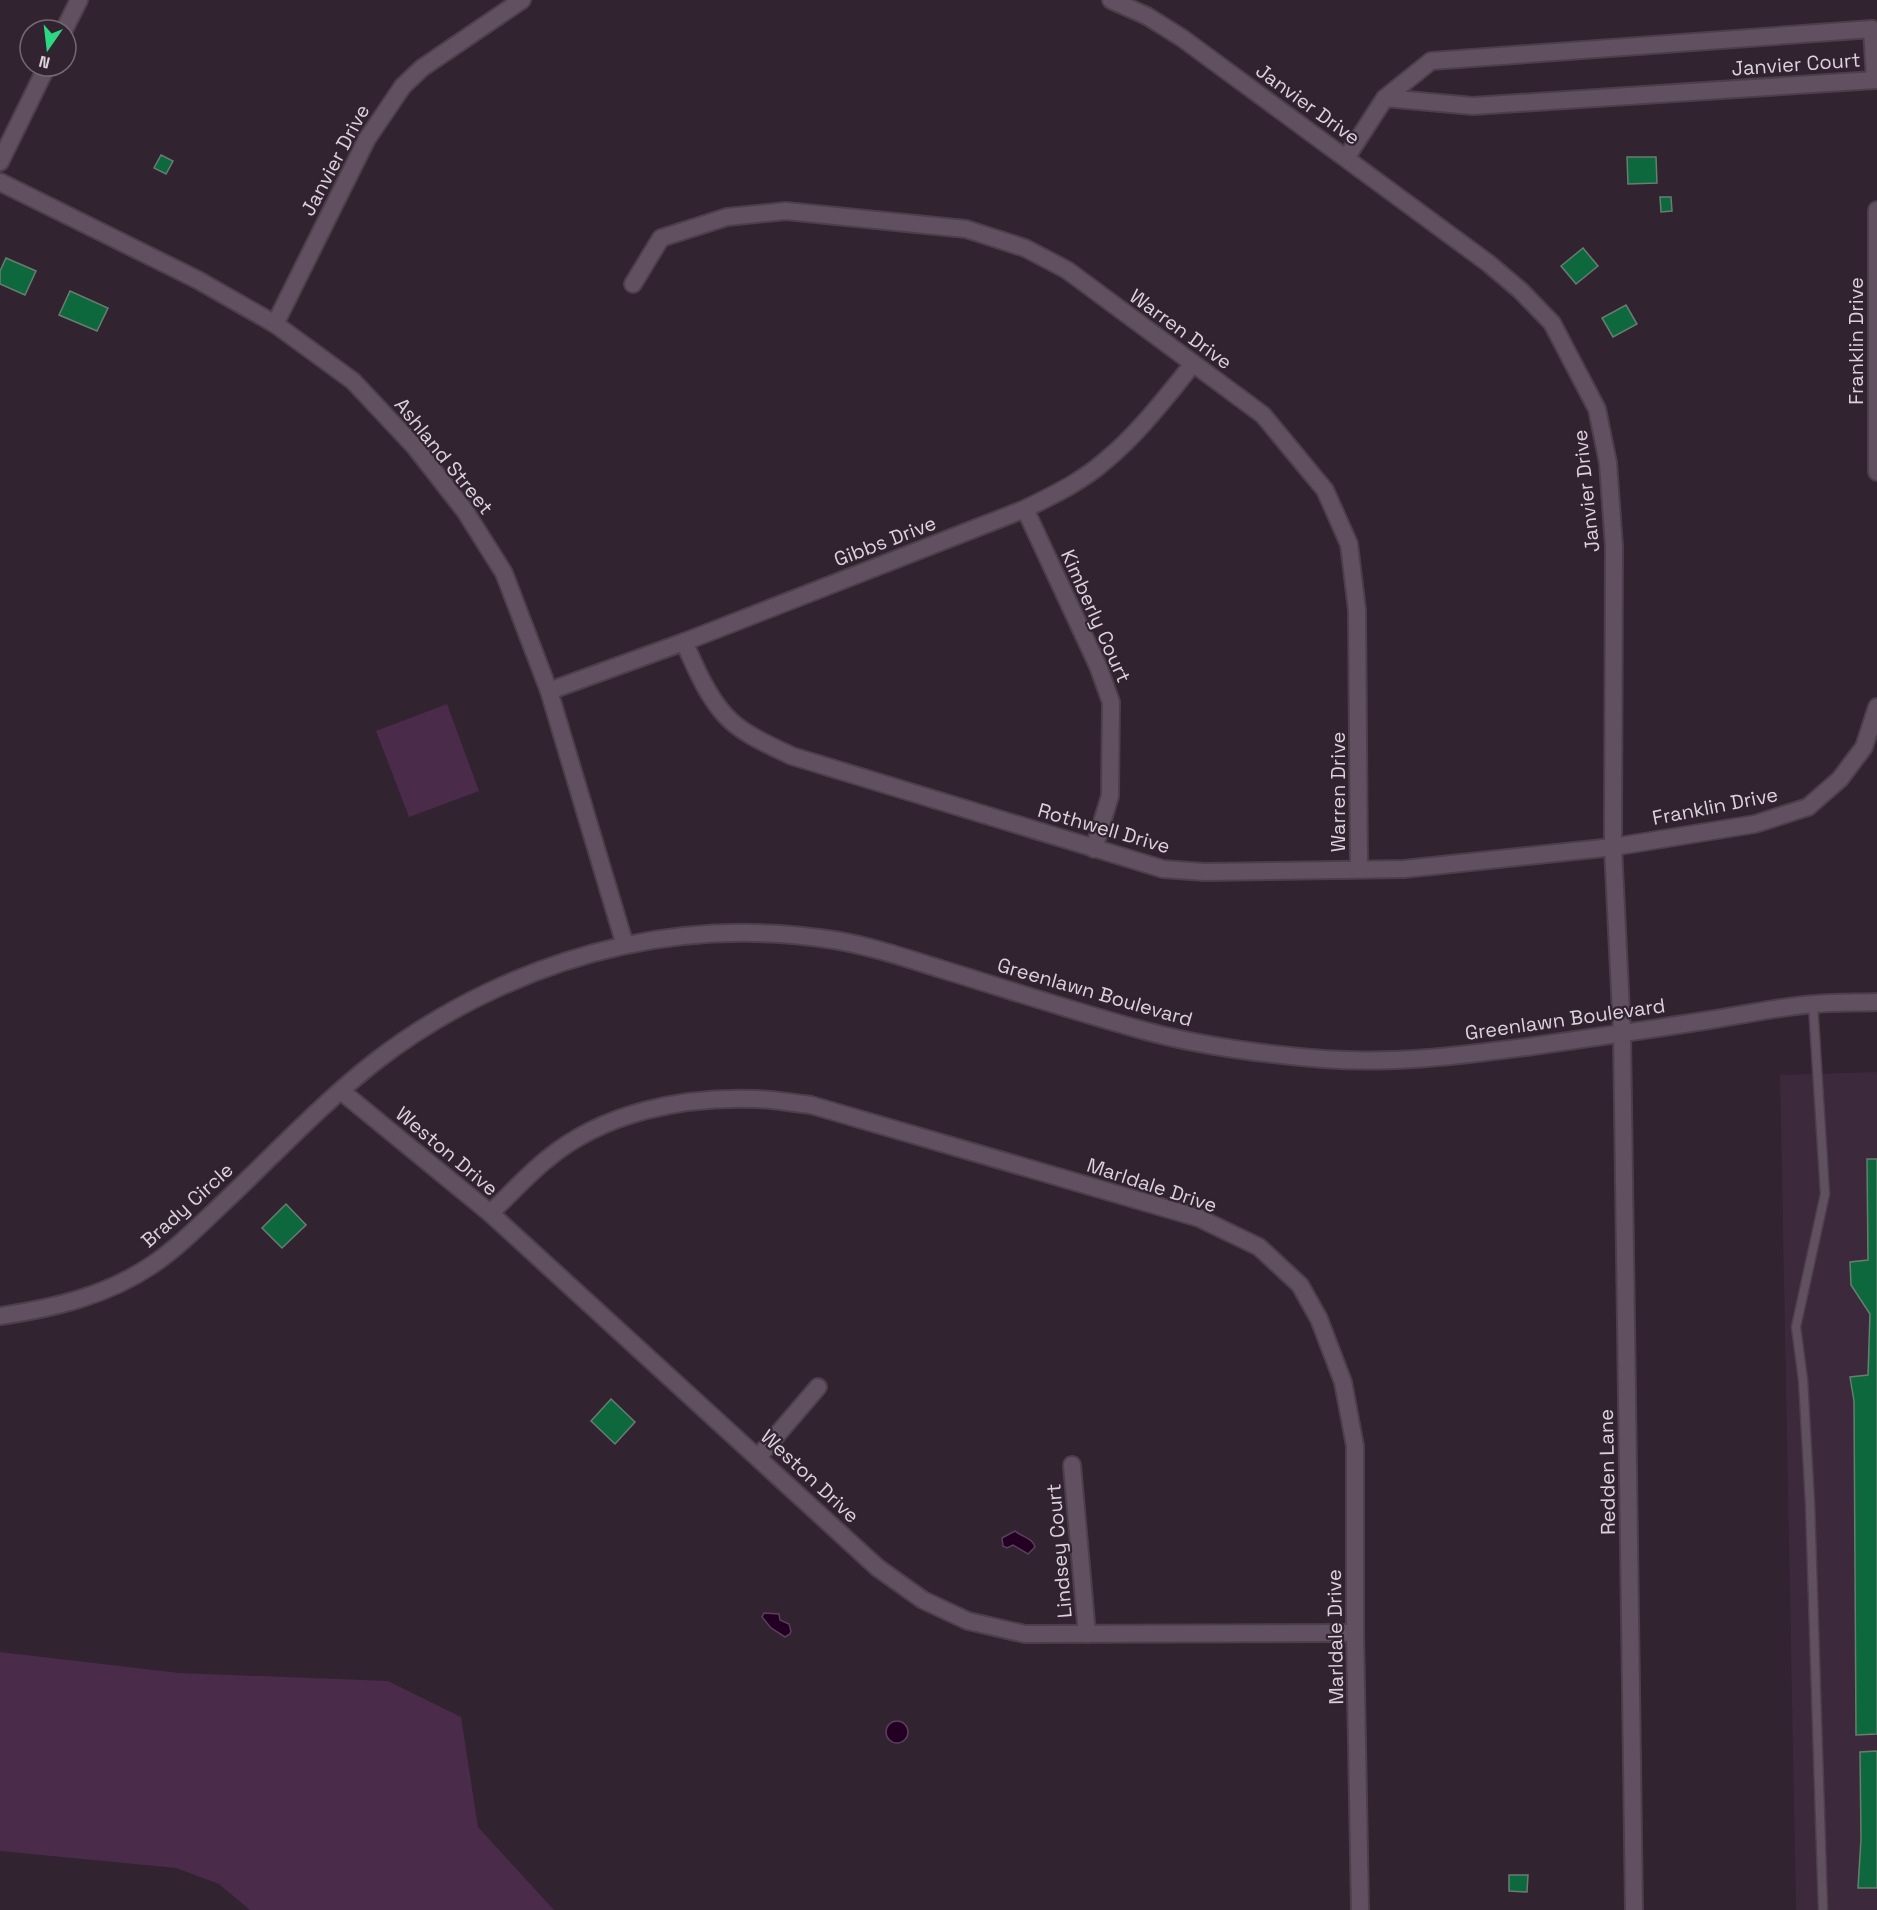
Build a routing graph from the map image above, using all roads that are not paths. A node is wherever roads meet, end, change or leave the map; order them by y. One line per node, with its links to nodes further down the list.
1 (79, 0): 4 (street)
2 (522, 0): 12 (street, Janvier Drive)
3 (1111, 0): 7 (street, Janvier Drive)
4 (70, 18)
5 (41, 78): 8 (street)
6 (1385, 98): 6 (street, Janvier Court); 7 (street, Janvier Court)
7 (1346, 158): 19 (street, Janvier Drive)
8 (0, 162)
9 (0, 182): 12 (street, Ashland Street)
10 (1877, 210): 14 (street, Franklin Drive)
11 (633, 284): 13 (street, Warren Drive)
12 (275, 324): 17 (street, Ashland Street)
13 (1193, 364): 15 (street, Gibbs Drive); 21 (street, Warren Drive)
14 (1877, 472)
15 (1025, 509): 16 (street, Gibbs Drive); 20 (street, Kimberly Court)
16 (684, 642): 17 (street, Gibbs Drive); 20 (street, Rothwell Drive)
17 (549, 691): 22 (street, Ashland Street)
18 (1877, 706): 19 (street, Franklin Drive)
19 (1613, 847): 21 (street, Rothwell Drive); 25 (street, Janvier Drive)
20 (1094, 849): 21 (street, Rothwell Drive)
21 (1359, 869)
22 (625, 945): 25 (street, Greenlawn Boulevard); 26 (street, Greenlawn Boulevard)
23 (1877, 1002): 24 (street, Greenlawn Boulevard)
24 (1813, 1004): 25 (street, Greenlawn Boulevard); 36 (lane)
25 (1622, 1034): 35 (street, Redden Lane)
26 (341, 1090): 27 (street, Weston Drive); 28 (street, Brady Circle)
27 (490, 1213): 30 (street, Weston Drive); 32 (street, Marldale Drive)
28 (0, 1316)
29 (818, 1387): 30 (street)
30 (758, 1457): 33 (street, Weston Drive)
31 (1072, 1465): 33 (street, Lindsey Court)
32 (1355, 1633): 33 (street, Weston Drive); 34 (street, Marldale Drive)
33 (1087, 1634)
34 (1360, 1910)
35 (1634, 1910)
36 (1823, 1910)

